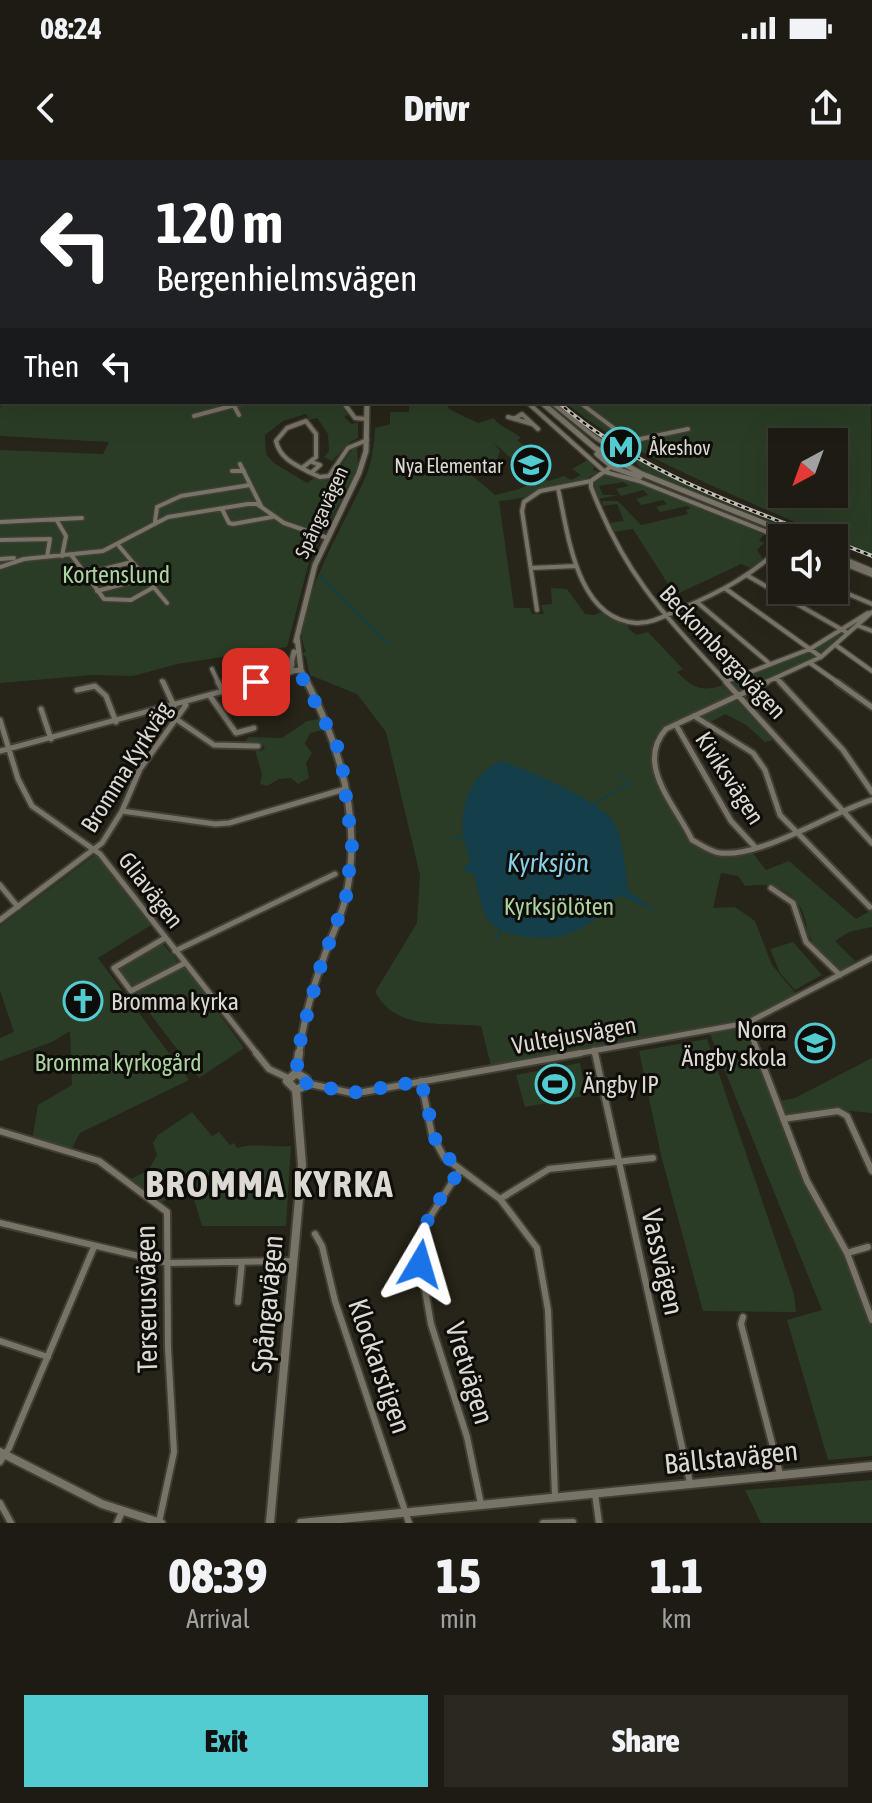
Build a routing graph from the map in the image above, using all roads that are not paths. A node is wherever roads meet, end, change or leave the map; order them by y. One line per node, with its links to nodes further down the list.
1 (233, 404): 9 (street); 10 (street)
2 (344, 404): 12 (street)
3 (367, 404): 12 (street, Spångavägen)
4 (529, 404): 20 (street)
5 (540, 404): 20 (street)
6 (540, 404): 16 (street)
7 (553, 404): 16 (street)
8 (582, 404): 14 (street)
9 (239, 415)
10 (194, 416)
11 (511, 418): 13 (street)
12 (367, 419): 15 (street, Spångavägen)
13 (536, 426)
14 (688, 429)
15 (367, 440): 23 (street); 37 (street, Spångavägen)
16 (624, 461): 20 (street); 20 (street); 34 (street)
17 (312, 462): 19 (street); 19 (street); 23 (street)
18 (240, 464): 22 (street)
19 (302, 468): 23 (street)
20 (611, 469): 24 (street); 35 (street); 36 (street)
21 (232, 471): 22 (street)
22 (244, 471): 25 (street)
23 (311, 473)
24 (591, 481): 26 (street); 63 (street, Beckombergavägen)
25 (250, 485): 27 (street); 33 (street)
26 (558, 488): 48 (street); 50 (street)
27 (262, 508): 28 (street); 29 (street)
28 (222, 509): 29 (street); 33 (street)
29 (272, 517): 37 (street)
30 (82, 518): 31 (street)
31 (56, 519): 32 (street); 40 (street)
32 (0, 522)
33 (155, 522): 39 (street)
34 (768, 525)
35 (768, 529)
36 (768, 532)
37 (328, 538): 73 (street, Spångavägen)
38 (0, 540): 42 (street)
39 (118, 546): 41 (street); 46 (street)
40 (62, 556): 41 (street); 42 (street)
41 (72, 556): 52 (street)
42 (47, 557): 43 (street)
43 (23, 558): 44 (street); 49 (street)
44 (0, 559)
45 (768, 561): 53 (street)
46 (132, 562): 52 (street); 54 (street)
47 (848, 562): 51 (street)
48 (576, 566): 50 (street); 63 (street)
49 (0, 567)
50 (531, 568): 62 (street)
51 (872, 571)
52 (84, 574): 57 (street)
53 (748, 576): 56 (street); 65 (street)
54 (146, 578): 55 (street); 57 (street)
55 (154, 587): 57 (street); 59 (street)
56 (726, 589): 60 (street); 69 (street)
57 (97, 591)
58 (848, 595): 61 (street)
59 (167, 603)
60 (698, 603): 63 (street); 72 (street)
61 (872, 608): 64 (street); 65 (street)
62 (537, 610)
63 (662, 616): 78 (street, Beckombergavägen)
64 (859, 626): 66 (street); 67 (street)
65 (843, 631): 67 (street); 69 (street)
66 (872, 631)
67 (850, 634): 68 (street)
68 (837, 645): 70 (street); 75 (street)
69 (810, 649): 70 (street); 72 (street)
70 (821, 657): 71 (street)
71 (810, 663): 76 (street); 85 (street)
72 (770, 664): 78 (street)
73 (294, 668): 80 (street, Bromma Kyrkväg); 97 (street)
74 (212, 669): 80 (street)
75 (872, 671)
76 (776, 678): 81 (street); 98 (street)
77 (162, 681): 84 (street, Bromma Kyrkväg)
78 (726, 681): 81 (street, Beckombergavägen)
79 (77, 690): 90 (street)
80 (223, 692): 82 (street, Bromma Kyrkväg)
81 (739, 695): 87 (street); 100 (street, Beckombergavägen)
82 (210, 696): 83 (street, Bromma Kyrkväg); 92 (street, Bromma Kyrkväg)
83 (188, 703): 84 (street); 88 (street, Bromma Kyrkväg)
84 (174, 706): 90 (street)
85 (872, 707)
86 (41, 709): 93 (street)
87 (694, 716): 91 (street); 102 (street)
88 (176, 719): 94 (street); 101 (street, Bromma Kyrkväg)
89 (0, 720): 95 (street, Gliavägen)
90 (116, 722): 93 (street)
91 (676, 725): 104 (street, Kiviksvägen); 104 (street)
92 (254, 728)
93 (51, 739): 95 (street)
94 (258, 746)
95 (9, 750): 96 (street); 105 (street, Gliavägen)
96 (0, 751)
97 (345, 789): 101 (street); 119 (street)
98 (872, 792)
99 (872, 800): 100 (street)
100 (841, 810): 102 (street); 103 (street, Beckombergavägen)
101 (122, 811): 105 (street, Bromma Kyrkväg)
102 (795, 832): 104 (street); 110 (street)
103 (872, 843)
104 (757, 849)
105 (95, 850): 109 (street, Bromma Kyrkväg); 112 (street, Gliavägen)
106 (335, 874): 113 (street)
107 (0, 885): 109 (street)
108 (771, 888): 116 (street)
109 (18, 907): 111 (street, Bromma Kyrkväg)
110 (870, 907)
111 (0, 920)
112 (165, 938): 113 (street, Gliavägen); 115 (street)
113 (175, 951): 115 (street, Gliavägen)
114 (872, 958): 116 (street, Vultejusvägen)
115 (185, 963): 119 (street, Gliavägen)
116 (840, 975): 117 (street, Vultejusvägen)
117 (747, 1023): 118 (street, Vultejusvägen); 123 (street)
118 (593, 1050): 120 (street, Vultejusvägen); 126 (street, Vassvägen)
119 (292, 1075): 121 (street); 122 (street)
120 (421, 1081): 121 (street, Vultejusvägen); 127 (street)
121 (305, 1083): 122 (street)
122 (296, 1090): 135 (street, Spångavägen)
123 (783, 1119): 128 (street); 134 (street)
124 (0, 1131): 137 (street, Terserusvägen)
125 (653, 1158): 126 (street)
126 (617, 1162): 129 (street); 146 (street, Vassvägen)
127 (460, 1170): 129 (street); 150 (street, Vretvägen)
128 (872, 1171)
129 (500, 1199): 148 (street)
130 (0, 1223): 132 (street)
131 (315, 1234): 152 (street, Klockarstigen)
132 (94, 1247): 137 (street); 142 (street)
133 (868, 1247): 134 (street)
134 (847, 1253): 140 (street)
135 (293, 1261): 136 (street); 157 (street, Spångavägen)
136 (242, 1262): 137 (street); 138 (street)
137 (168, 1263): 156 (street, Terserusvägen)
138 (238, 1302)
139 (743, 1317): 145 (street)
140 (872, 1320)
141 (0, 1341): 142 (street)
142 (48, 1357): 143 (street)
143 (2, 1456): 151 (street)
144 (872, 1466): 145 (street, Bällstavägen)
145 (780, 1474): 146 (street, Bällstavägen)
146 (690, 1483): 147 (street, Bällstavägen)
147 (595, 1493): 148 (street, Bällstavägen); 161 (street)
148 (555, 1496): 150 (street, Bällstavägen)
149 (0, 1503): 154 (street)
150 (481, 1504): 152 (street, Bällstavägen)
151 (122, 1512): 155 (street); 156 (street)
152 (407, 1512): 158 (street, Bällstavägen); 159 (street)
153 (573, 1522): 160 (street)
154 (11, 1523)
155 (117, 1523)
156 (160, 1523)
157 (270, 1523)
158 (301, 1523)
159 (409, 1523)
160 (543, 1523)
161 (599, 1523)

